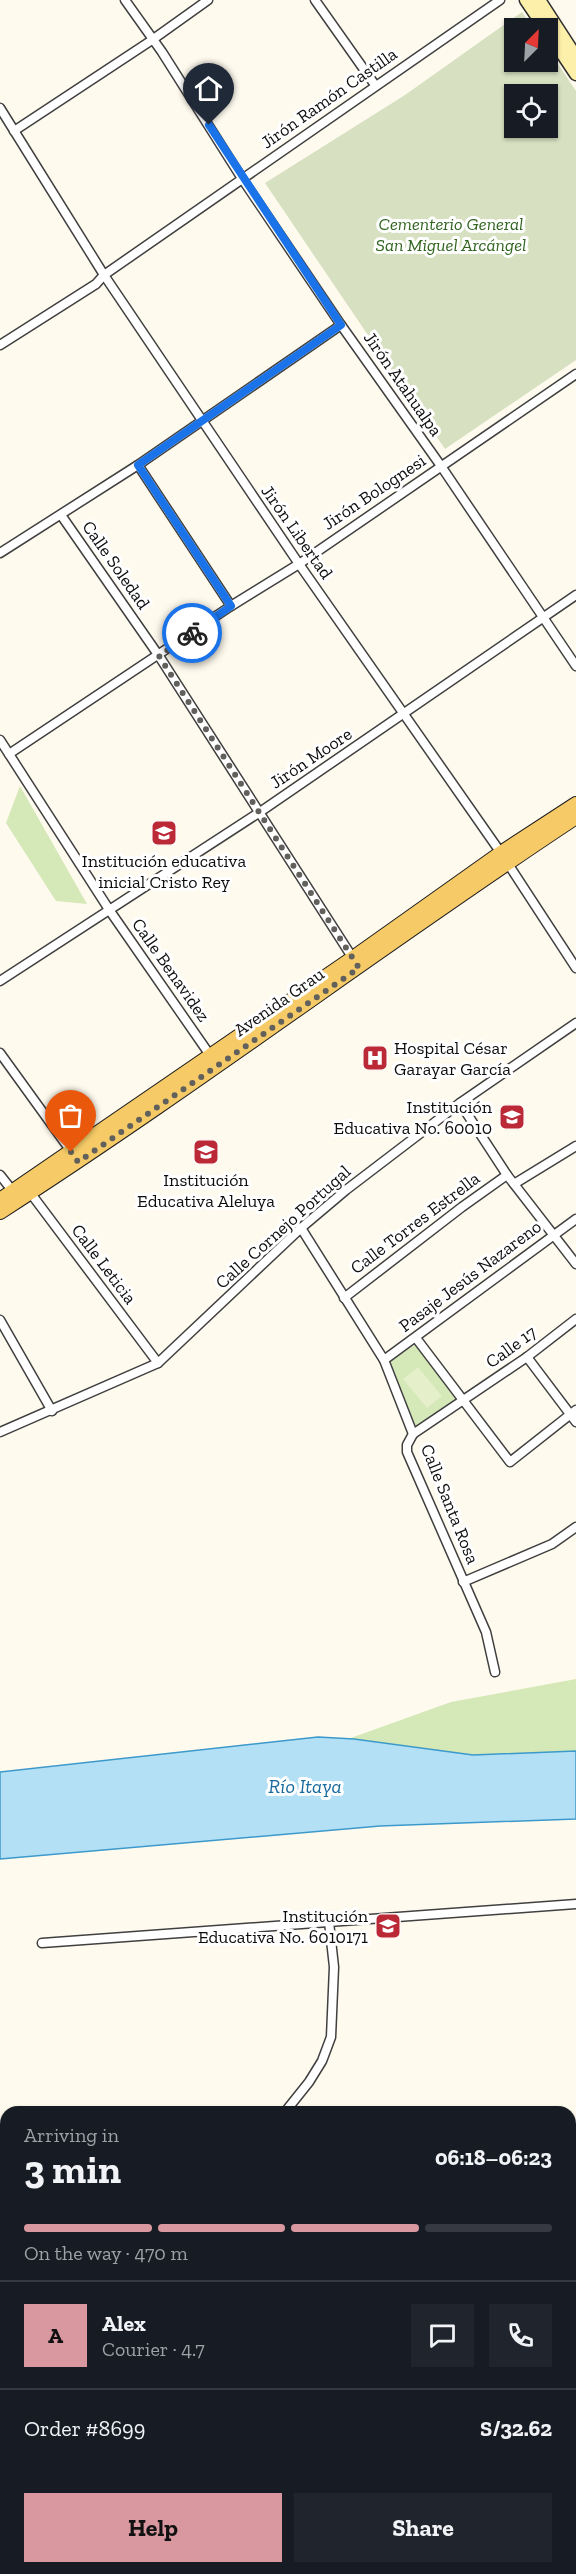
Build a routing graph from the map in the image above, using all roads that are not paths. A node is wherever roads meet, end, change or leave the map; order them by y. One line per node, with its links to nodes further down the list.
1 (124, 0): 8 (street, Jirón Atahualpa)
2 (208, 0): 8 (street)
3 (315, 0): 12 (street)
4 (500, 0): 12 (street, Jirón Ramón Castilla)
5 (526, 0): 7 (main road)
6 (538, 0): 10 (main road)
7 (538, 18)
8 (152, 40): 14 (street); 15 (street, Jirón Atahualpa)
9 (558, 48): 11 (main road)
10 (576, 57)
11 (576, 74)
12 (375, 85): 15 (street, Jirón Ramón Castilla)
13 (0, 108): 14 (street, Jirón Libertad)
14 (14, 130): 16 (street, Jirón Libertad)
15 (243, 180): 16 (street, Jirón Ramón Castilla); 17 (street, Jirón Atahualpa)
16 (104, 275): 18 (street, Jirón Ramón Castilla); 20 (street, Jirón Libertad)
17 (341, 325): 20 (street); 22 (street, Jirón Atahualpa)
18 (0, 345)
19 (575, 376): 22 (street, Jirón Bolognesi)
20 (201, 421): 21 (street); 25 (street, Jirón Libertad)
21 (138, 465): 23 (street); 27 (street)
22 (441, 466): 25 (street, Jirón Bolognesi); 28 (street, Jirón Atahualpa)
23 (61, 514): 24 (street); 29 (street, Calle Soledad)
24 (0, 553)
25 (299, 564): 27 (street, Jirón Bolognesi); 31 (street, Jirón Libertad)
26 (576, 595): 28 (street, Jirón Moore)
27 (231, 606): 29 (street, Jirón Bolognesi)
28 (543, 618): 30 (street, Jirón Atahualpa); 31 (street, Jirón Moore)
29 (159, 656): 33 (street, Jirón Bolognesi); 35 (street, Calle Soledad)
30 (576, 666)
31 (405, 714): 35 (street, Jirón Moore); 37 (street, Jirón Libertad)
32 (0, 740): 33 (street, Calle Benavidez)
33 (9, 754): 38 (street, Calle Benavidez)
34 (576, 804): 37 (main road, Avenida Grau)
35 (260, 812): 38 (street, Jirón Moore); 39 (street, Calle Soledad)
36 (576, 817): 37 (main road, Avenida Grau)
37 (504, 858): 39 (main road, Avenida Grau); 40 (street, Jirón Libertad)
38 (110, 911): 41 (street, Jirón Moore); 44 (street, Calle Benavidez)
39 (356, 963): 44 (main road, Avenida Grau)
40 (576, 968)
41 (0, 981)
42 (576, 1023): 45 (street, Calle Cornejo Portugal)
43 (0, 1053): 47 (street)
44 (214, 1061): 47 (main road, Avenida Grau)
45 (460, 1103): 49 (street); 55 (street, Calle Cornejo Portugal)
46 (576, 1146): 50 (street)
47 (75, 1157): 51 (main road, Avenida Grau)
48 (0, 1175): 51 (street, Calle Leticia)
49 (507, 1175): 50 (street); 58 (street, Calle Torres Estrella)
50 (514, 1184): 56 (street)
51 (22, 1192): 52 (main road); 53 (main road, Avenida Grau); 64 (street, Calle Leticia)
52 (0, 1200)
53 (0, 1212)
54 (576, 1219): 56 (street, Pasaje Jesús Nazareno)
55 (301, 1228): 58 (street, Calle Santa Rosa); 64 (street, Calle Cornejo Portugal)
56 (553, 1235): 57 (street); 61 (street, Pasaje Jesús Nazareno)
57 (576, 1264)
58 (344, 1298): 63 (street, Calle Santa Rosa)
59 (576, 1319): 62 (street, Calle 17)
60 (0, 1320): 66 (street)
61 (416, 1338): 63 (street, Pasaje Jesús Nazareno); 65 (street)
62 (527, 1357): 65 (street, Calle 17); 67 (street)
63 (384, 1360): 69 (street, Calle Santa Rosa)
64 (158, 1363): 66 (street, Calle Cornejo Portugal)
65 (464, 1400): 67 (street); 69 (street, Calle 17)
66 (52, 1411): 68 (street, Calle Cornejo Portugal)
67 (574, 1415)
68 (0, 1432)
69 (413, 1434): 71 (street, Calle Santa Rosa)
70 (576, 1527): 71 (street)
71 (463, 1582): 72 (street, Calle Santa Rosa)
72 (495, 1672)
73 (576, 1904): 74 (street)
74 (329, 1922): 75 (street); 76 (street)
75 (42, 1943)
76 (290, 2106)

